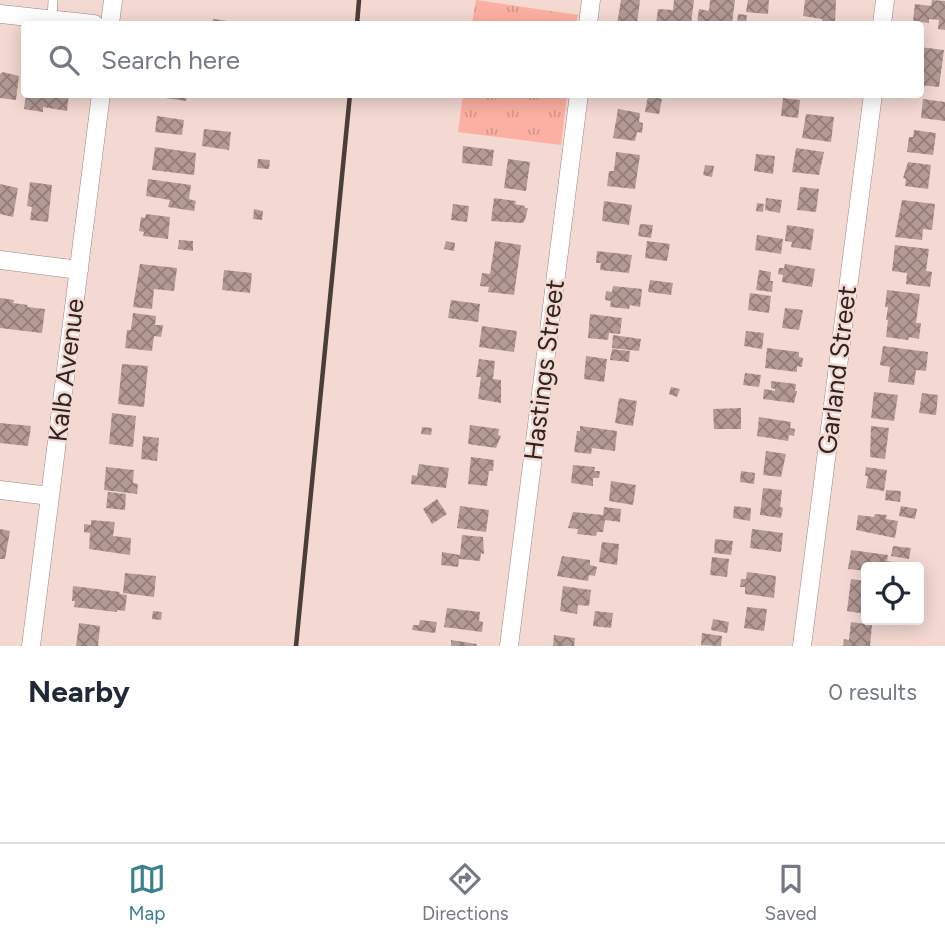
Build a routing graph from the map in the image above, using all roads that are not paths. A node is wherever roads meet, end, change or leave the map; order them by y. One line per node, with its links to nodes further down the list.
1 (53, 0): 6 (lane)
2 (113, 0): 8 (street)
3 (591, 0): 9 (street)
4 (885, 0): 10 (street)
5 (0, 14): 6 (street)
6 (52, 20): 7 (street)
7 (62, 21)
8 (110, 21)
9 (588, 21)
10 (882, 21)
11 (100, 98): 15 (street, Kalb Avenue)
12 (578, 98): 19 (street, Hastings Street)
13 (872, 98): 20 (street, Garland Street)
14 (0, 260): 15 (street)
15 (79, 270): 17 (street, Kalb Avenue)
16 (0, 490): 17 (street)
17 (50, 496): 18 (street, Kalb Avenue)
18 (31, 646)
19 (509, 646)
20 (802, 646)

